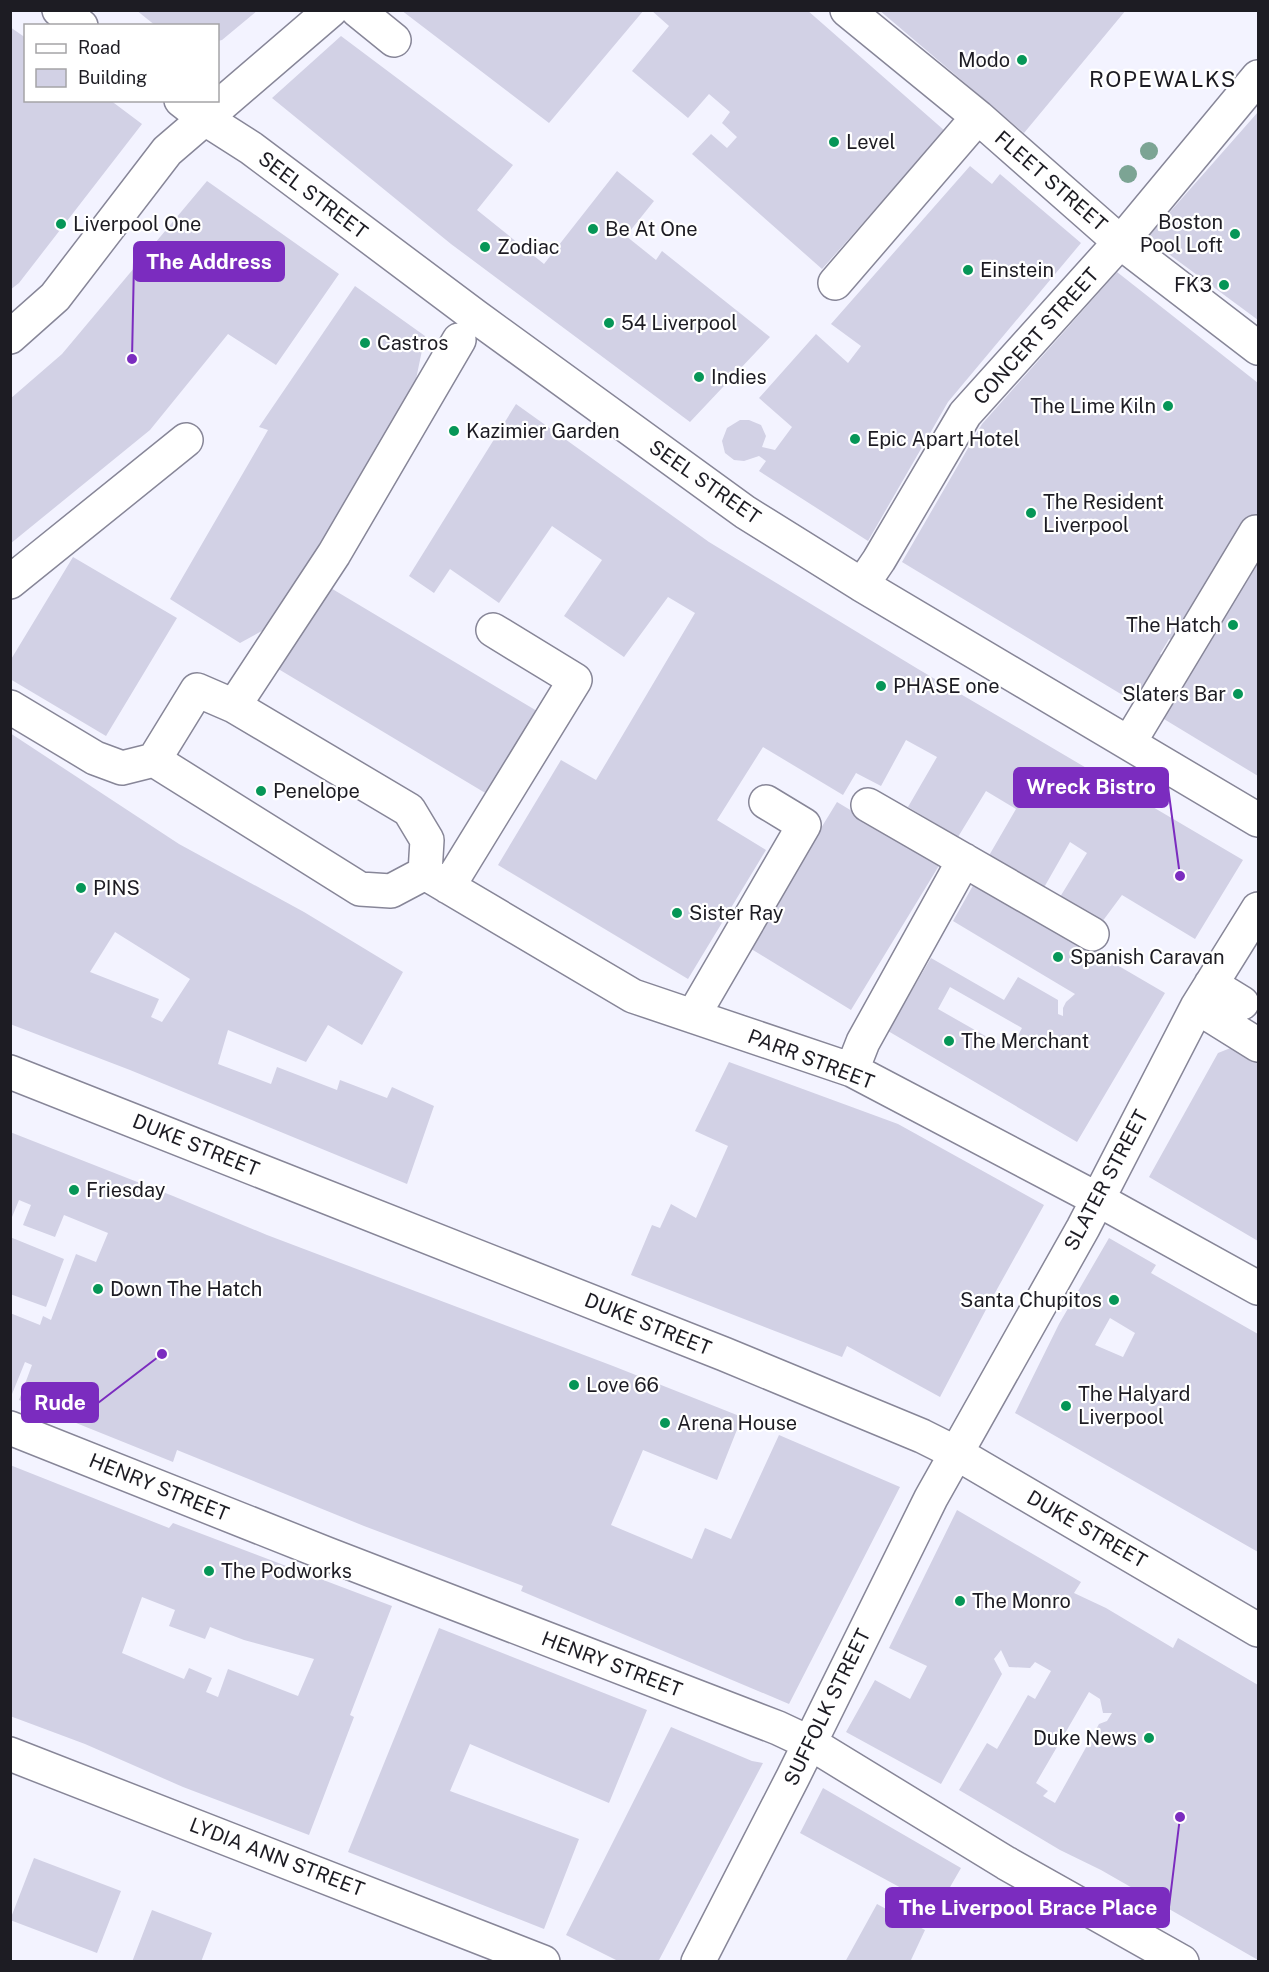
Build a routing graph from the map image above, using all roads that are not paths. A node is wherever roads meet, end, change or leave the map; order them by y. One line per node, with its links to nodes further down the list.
1 (59, 10): 5 (street)
2 (331, 10): 8 (street)
3 (357, 10): 6 (street)
4 (847, 10): 11 (street, FLEET STREET)
5 (78, 24)
6 (394, 40)
7 (1258, 77): 12 (street, CONCERT STREET)
8 (219, 100)
9 (214, 102): 10 (street)
10 (192, 109): 14 (street); 20 (street, SEEL STREET)
11 (978, 117): 12 (street, FLEET STREET); 13 (street)
12 (1126, 236): 16 (street, FLEET STREET); 20 (street, CONCERT STREET)
13 (835, 283)
14 (10, 337)
15 (459, 340): 22 (street)
16 (1258, 348)
17 (186, 440): 19 (street)
18 (1256, 532): 24 (street)
19 (10, 582)
20 (862, 585): 24 (street, SEEL STREET)
21 (494, 630): 30 (street)
22 (234, 706): 25 (street); 30 (street)
23 (10, 707): 25 (street)
24 (1129, 743): 28 (street, SEEL STREET)
25 (154, 760): 30 (street)
26 (766, 802): 35 (street)
27 (868, 805): 29 (street)
28 (1258, 820)
29 (964, 860): 32 (street); 37 (street)
30 (437, 880): 35 (street, PARR STREET)
31 (1258, 909): 33 (street, SLATER STREET)
32 (1092, 934)
33 (1204, 995): 34 (street); 36 (street); 39 (street, SLATER STREET)
34 (1242, 1003)
35 (693, 1016): 37 (street, PARR STREET)
36 (1258, 1045)
37 (852, 1070): 39 (street, PARR STREET)
38 (10, 1071): 42 (street, DUKE STREET)
39 (1097, 1199): 40 (street, PARR STREET); 42 (street, SLATER STREET)
40 (1258, 1288)
41 (10, 1428): 44 (street, HENRY STREET)
42 (956, 1453): 43 (street, DUKE STREET); 44 (street, SUFFOLK STREET)
43 (1258, 1630)
44 (810, 1743): 47 (street, SUFFOLK STREET); 48 (street, HENRY STREET)
45 (10, 1754): 46 (street, LYDIA ANN STREET)
46 (543, 1962)
47 (698, 1962)
48 (1182, 1962)

